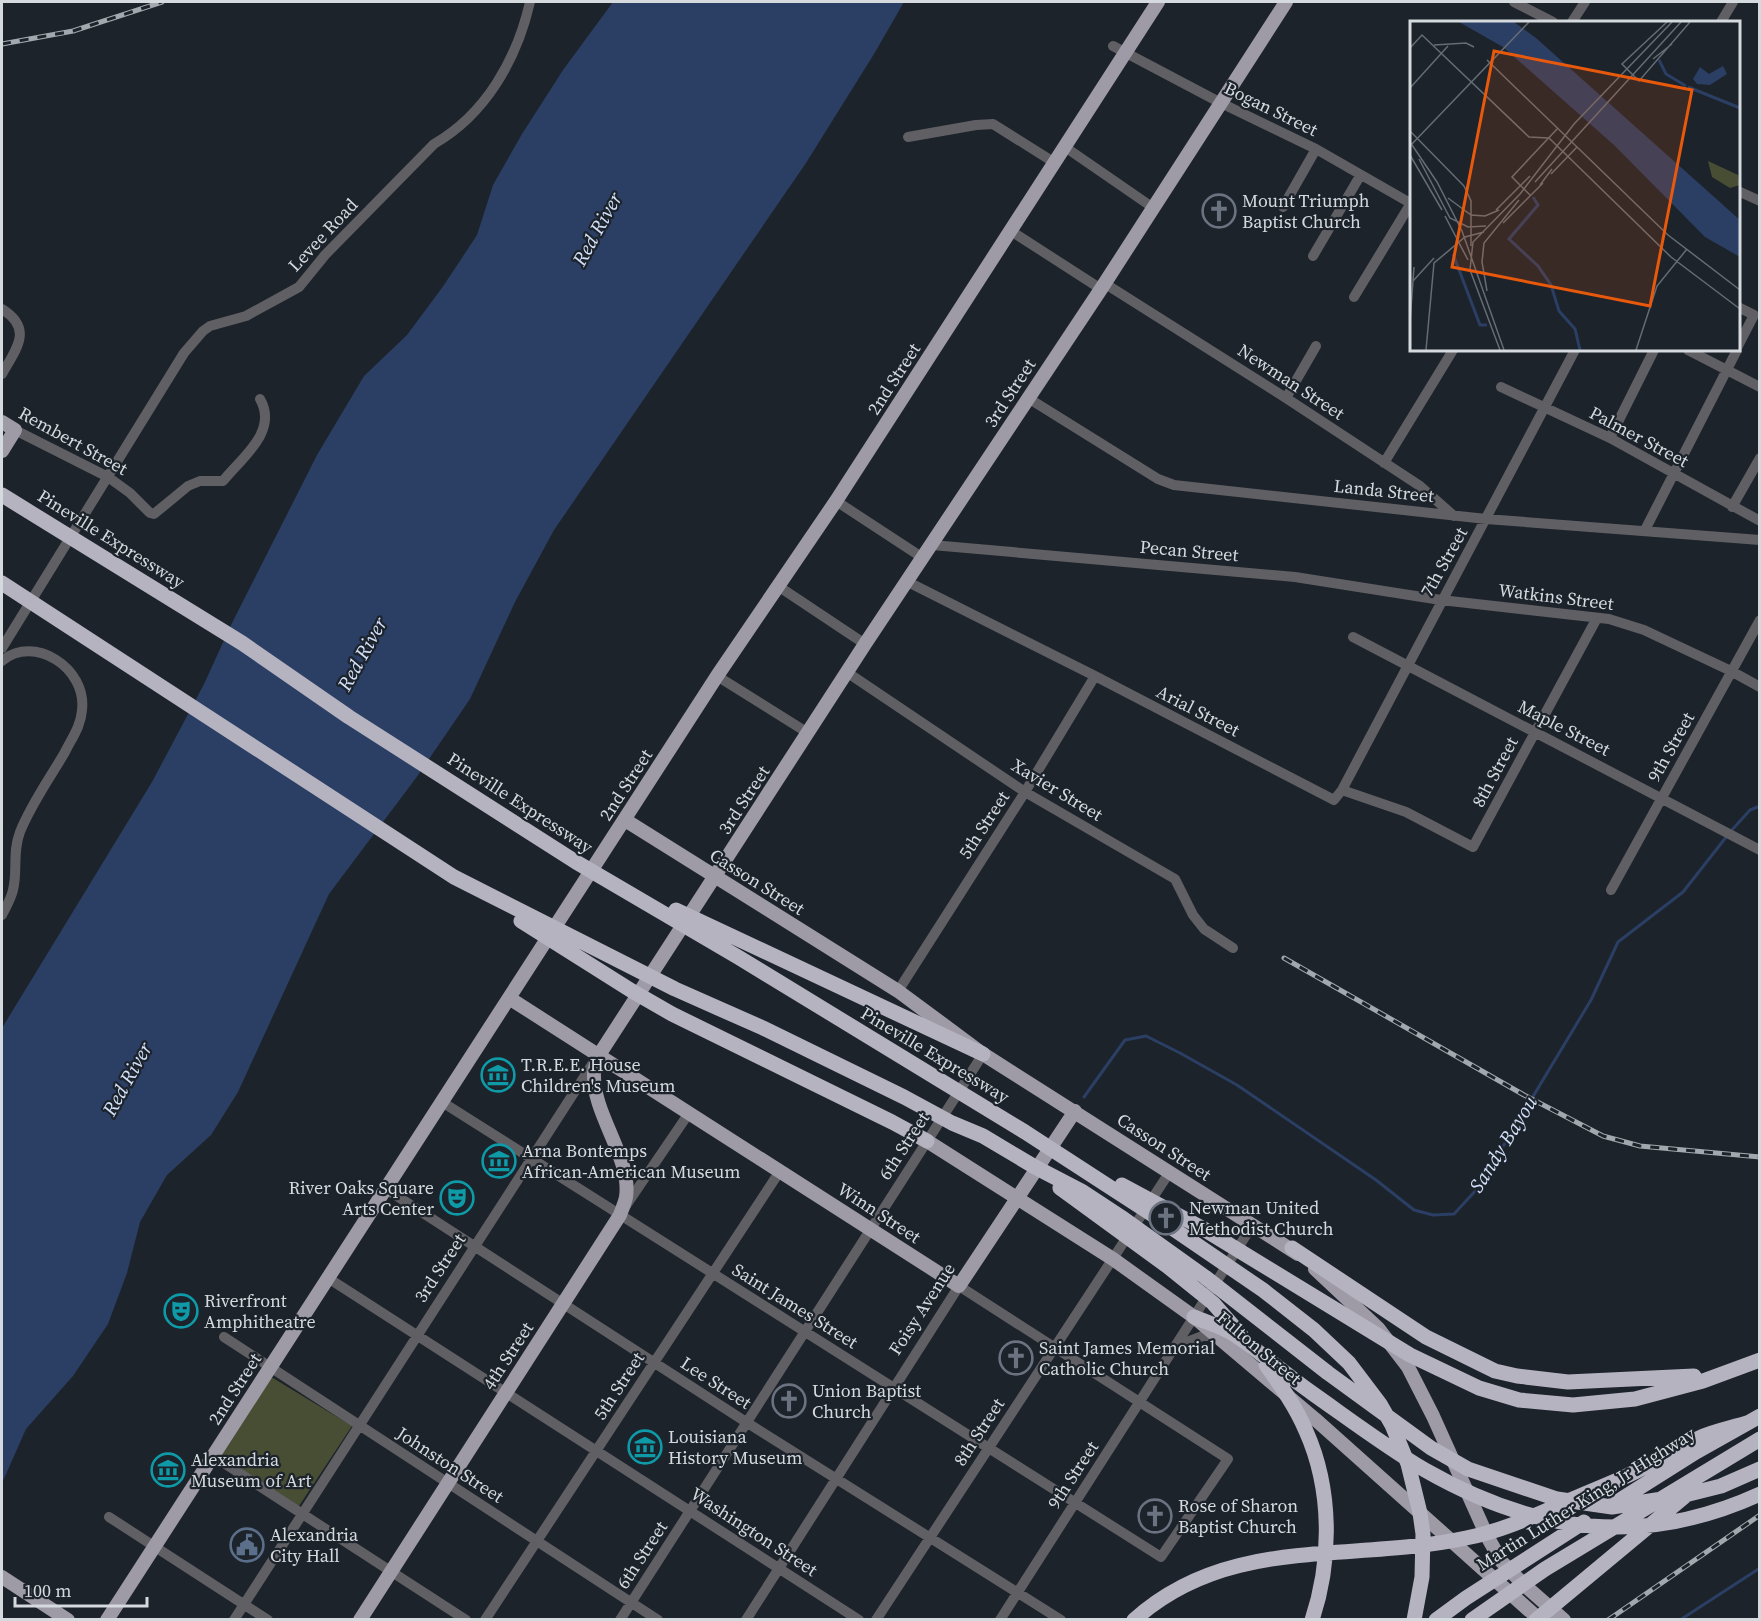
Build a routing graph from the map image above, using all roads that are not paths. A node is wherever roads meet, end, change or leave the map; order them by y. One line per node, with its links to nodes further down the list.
1 (530, 2): 51 (street, Levee Road)
2 (1158, 2): 10 (main road, 2nd Street)
3 (1286, 2): 11 (main road, 3rd Street)
4 (1514, 2): 7 (street)
5 (1585, 2): 8 (street)
6 (1733, 2): 9 (street)
7 (1551, 21)
8 (1573, 21)
9 (1722, 21)
10 (1119, 49): 11 (street, Bogan Street); 13 (main road, 2nd Street)
11 (1221, 103): 14 (street, Bogan Street); 21 (main road, 3rd Street)
12 (909, 137): 15 (street)
13 (1065, 147): 15 (main road, 2nd Street); 21 (street)
14 (1316, 149): 16 (street, Bogan Street); 22 (street)
15 (1055, 163): 23 (main road, 2nd Street)
16 (1360, 176): 19 (street, Bogan Street); 24 (street)
17 (1740, 192): 18 (street)
18 (1760, 201)
19 (1410, 203)
20 (1410, 206): 26 (street)
21 (1152, 207): 25 (main road, 3rd Street)
22 (1283, 207)
23 (1011, 231): 25 (street, Newman Street); 53 (main road, 2nd Street)
24 (1313, 256)
25 (1103, 286): 40 (main road, 3rd Street); 41 (street, Newman Street)
26 (1354, 297)
27 (1740, 308): 29 (street)
28 (2, 309): 37 (street)
29 (1740, 344)
30 (1316, 346): 41 (street)
31 (1452, 351): 49 (street)
32 (1574, 351): 43 (street, 7th Street)
33 (1654, 351): 46 (street)
34 (1691, 351): 36 (street)
35 (1736, 351): 36 (street)
36 (1727, 370): 39 (street); 50 (street)
37 (2, 374)
38 (1501, 387): 43 (street, Palmer Street)
39 (1760, 387)
40 (1028, 398): 55 (street, Landa Street); 60 (main road, 3rd Street)
41 (1286, 398): 49 (street, Newman Street)
42 (260, 399): 51 (street, Rembert Street)
43 (1544, 408): 46 (street, Palmer Street); 56 (street, 7th Street)
44 (2, 422): 45 (main road, Rembert Street)
45 (15, 430): 47 (main road); 51 (street, Rembert Street)
46 (1610, 438): 50 (street, Palmer Street)
47 (2, 451)
48 (1760, 458): 54 (street)
49 (1384, 463): 55 (street, Newman Street)
50 (1676, 474): 54 (street, Palmer Street); 58 (street)
51 (108, 477): 70 (street, Levee Road)
52 (2, 495): 86 (highway, Pineville Expressway)
53 (836, 501): 61 (street); 64 (main road, 2nd Street)
54 (1732, 507): 57 (street, Palmer Street)
55 (1454, 516): 56 (street, Landa Street)
56 (1486, 519): 58 (street, Landa Street); 65 (street, 7th Street)
57 (1760, 521)
58 (1646, 530): 59 (street, Landa Street)
59 (1760, 540)
60 (932, 545): 61 (main road, 3rd Street); 65 (street, Pecan Street)
61 (924, 558): 62 (main road, 3rd Street)
62 (908, 582): 69 (main road, 3rd Street); 76 (street, Arial Street)
63 (2, 583): 87 (highway)
64 (778, 586): 69 (street); 75 (main road, 2nd Street)
65 (1442, 600): 66 (street, Watkins Street); 72 (street, 7th Street)
66 (1597, 618): 73 (street, Watkins Street); 78 (street, 8th Street)
67 (1760, 620): 73 (street, 9th Street)
68 (1353, 637): 72 (street, Maple Street)
69 (866, 644): 74 (main road, 3rd Street)
70 (2, 648)
71 (2, 660): 90 (street)
72 (1408, 666): 78 (street, Maple Street); 80 (street, 7th Street)
73 (1731, 671): 77 (street, Watkins Street); 82 (street, 9th Street)
74 (848, 673): 79 (main road, 3rd Street); 81 (street, Xavier Street)
75 (717, 676): 79 (street); 83 (main road, 2nd Street)
76 (1095, 676): 80 (street, Arial Street); 81 (street, 5th Street)
77 (1760, 687)
78 (1535, 732): 82 (street, Maple Street); 84 (street, 8th Street)
79 (808, 733): 88 (main road, 3rd Street)
80 (1342, 790): 84 (street, Arial Street)
81 (1025, 792): 91 (street, Xavier Street); 92 (street, 5th Street)
82 (1662, 798): 85 (street, Maple Street); 89 (street, 9th Street)
83 (625, 820): 88 (main road, Casson Street); 93 (main road, 2nd Street)
84 (1473, 847)
85 (1760, 850)
86 (576, 862): 94 (highway); 99 (highway, Pineville Expressway)
87 (454, 877): 100 (highway); 102 (highway)
88 (715, 877): 92 (main road, Casson Street); 95 (main road, 3rd Street)
89 (1611, 890)
90 (2, 915)
91 (1233, 948)
92 (898, 991): 94 (main road, Casson Street)
93 (509, 998): 95 (main road, Winn Street); 96 (main road, 2nd Street)
94 (983, 1054): 97 (main road, Casson Street); 100 (street, 6th Street)
95 (599, 1055): 98 (main road, Winn Street); 101 (street, 3rd Street); 107 (main road)
96 (442, 1102): 101 (street, Saint James Street); 105 (main road, 2nd Street)
97 (1075, 1111): 104 (main road, Casson Street); 106 (main road, Foisy Avenue)
98 (689, 1113): 103 (main road, Winn Street); 107 (street, 4th Street)
99 (1025, 1132): 127 (highway); 173 (highway)
100 (927, 1141): 106 (main road, Fulton Street); 109 (street, 6th Street)
101 (532, 1158): 107 (street, Saint James Street); 110 (street, 3rd Street)
102 (1035, 1167): 138 (highway); 172 (highway)
103 (780, 1172): 109 (main road, Winn Street); 113 (street, 5th Street)
104 (1169, 1173): 108 (main road, Casson Street); 112 (street, 8th Street)
105 (386, 1189): 110 (street, Lee Street); 114 (main road, 2nd Street)
106 (1016, 1197): 112 (main road, Fulton Street); 115 (main road, Foisy Avenue)
107 (620, 1215): 113 (street, Saint James Street); 116 (main road, 4th Street)
108 (1252, 1226): 111 (main road, Casson Street); 117 (street, 9th Street)
109 (870, 1229): 115 (main road, Winn Street); 118 (street, 6th Street)
110 (476, 1246): 116 (street, Lee Street); 119 (street, 3rd Street)
111 (1292, 1248): 127 (highway); 176 (main road, Casson Street)
112 (1113, 1259): 117 (main road, Fulton Street); 122 (street, 8th Street)
113 (713, 1274): 118 (street, Saint James Street); 125 (street, 5th Street)
114 (328, 1278): 119 (street, Washington Street); 126 (main road, 2nd Street)
115 (959, 1286): 122 (street, Winn Street); 128 (street, Foisy Avenue)
116 (564, 1302): 125 (street, Lee Street); 129 (main road, 4th Street)
117 (1194, 1317): 121 (main road, Fulton Street); 123 (street, 9th Street); 141 (highway)
118 (805, 1332): 128 (street, Saint James Street); 132 (street, 6th Street)
119 (418, 1335): 129 (street, Washington Street); 133 (street, 3rd Street)
120 (224, 1337): 126 (street, Johnston Street)
121 (1217, 1338): 123 (street); 175 (main road, Fulton Street)
122 (1055, 1347): 130 (street, Winn Street); 135 (street, 8th Street)
123 (1174, 1348): 130 (street, 9th Street)
124 (1760, 1360): 127 (highway)
125 (655, 1362): 132 (street, Lee Street); 136 (street, 5th Street)
126 (270, 1367): 133 (street, Johnston Street); 137 (main road, 2nd Street)
127 (1733, 1371)
128 (893, 1388): 135 (street, Saint James Street); 139 (street, Foisy Avenue)
129 (506, 1392): 136 (street, Washington Street); 140 (main road, 4th Street)
130 (1140, 1402): 142 (street, 9th Street); 149 (street, Winn Street)
131 (1753, 1419): 171 (highway); 174 (highway, Martin Luther King, Jr Highway)
132 (746, 1422): 139 (street, Lee Street); 143 (street, 6th Street)
133 (360, 1425): 140 (street, Johnston Street); 144 (street, 3rd Street)
134 (1760, 1441): 156 (highway, Martin Luther King, Jr Highway); 175 (highway)
135 (989, 1448): 142 (street, Saint James Street); 146 (street, 8th Street)
136 (596, 1450): 143 (street, Washington Street); 147 (street, 5th Street)
137 (213, 1456): 144 (street); 148 (main road, 2nd Street)
138 (1760, 1469)
139 (835, 1479): 146 (street, Lee Street); 150 (street, Foisy Avenue)
140 (448, 1483): 147 (street, Johnston Street); 151 (main road, 4th Street)
141 (1760, 1494)
142 (1075, 1503): 149 (street, Saint James Street); 153 (street, 9th Street)
143 (690, 1510): 150 (street, Washington Street); 154 (street, 6th Street)
144 (302, 1514): 151 (street); 155 (street, 3rd Street)
145 (108, 1517): 148 (street)
146 (930, 1538): 153 (street, Lee Street); 168 (street, 8th Street)
147 (537, 1540): 154 (street, Johnston Street); 163 (street, 5th Street)
148 (155, 1546): 155 (street); 158 (main road, 2nd Street)
149 (1161, 1557)
150 (779, 1568): 166 (street, Foisy Avenue); 167 (street, Washington Street)
151 (391, 1571): 161 (main road, 4th Street); 162 (street)
152 (4, 1579): 157 (main road)
153 (1017, 1593): 169 (street, 9th Street); 170 (street, Lee Street)
154 (631, 1602): 164 (street, 6th Street); 165 (street, Johnston Street)
155 (244, 1604): 159 (street, 3rd Street); 160 (street)
156 (1475, 1617)
157 (68, 1620)
158 (107, 1620)
159 (234, 1620)
160 (268, 1620)
161 (360, 1620)
162 (466, 1620)
163 (485, 1620)
164 (620, 1620)
165 (658, 1620)
166 (746, 1620)
167 (859, 1620)
168 (876, 1620)
169 (1000, 1620)
170 (1061, 1620)
171 (1134, 1620)
172 (1312, 1620)
173 (1414, 1620)
174 (1436, 1620)
175 (1538, 1620)
176 (1564, 1620)

